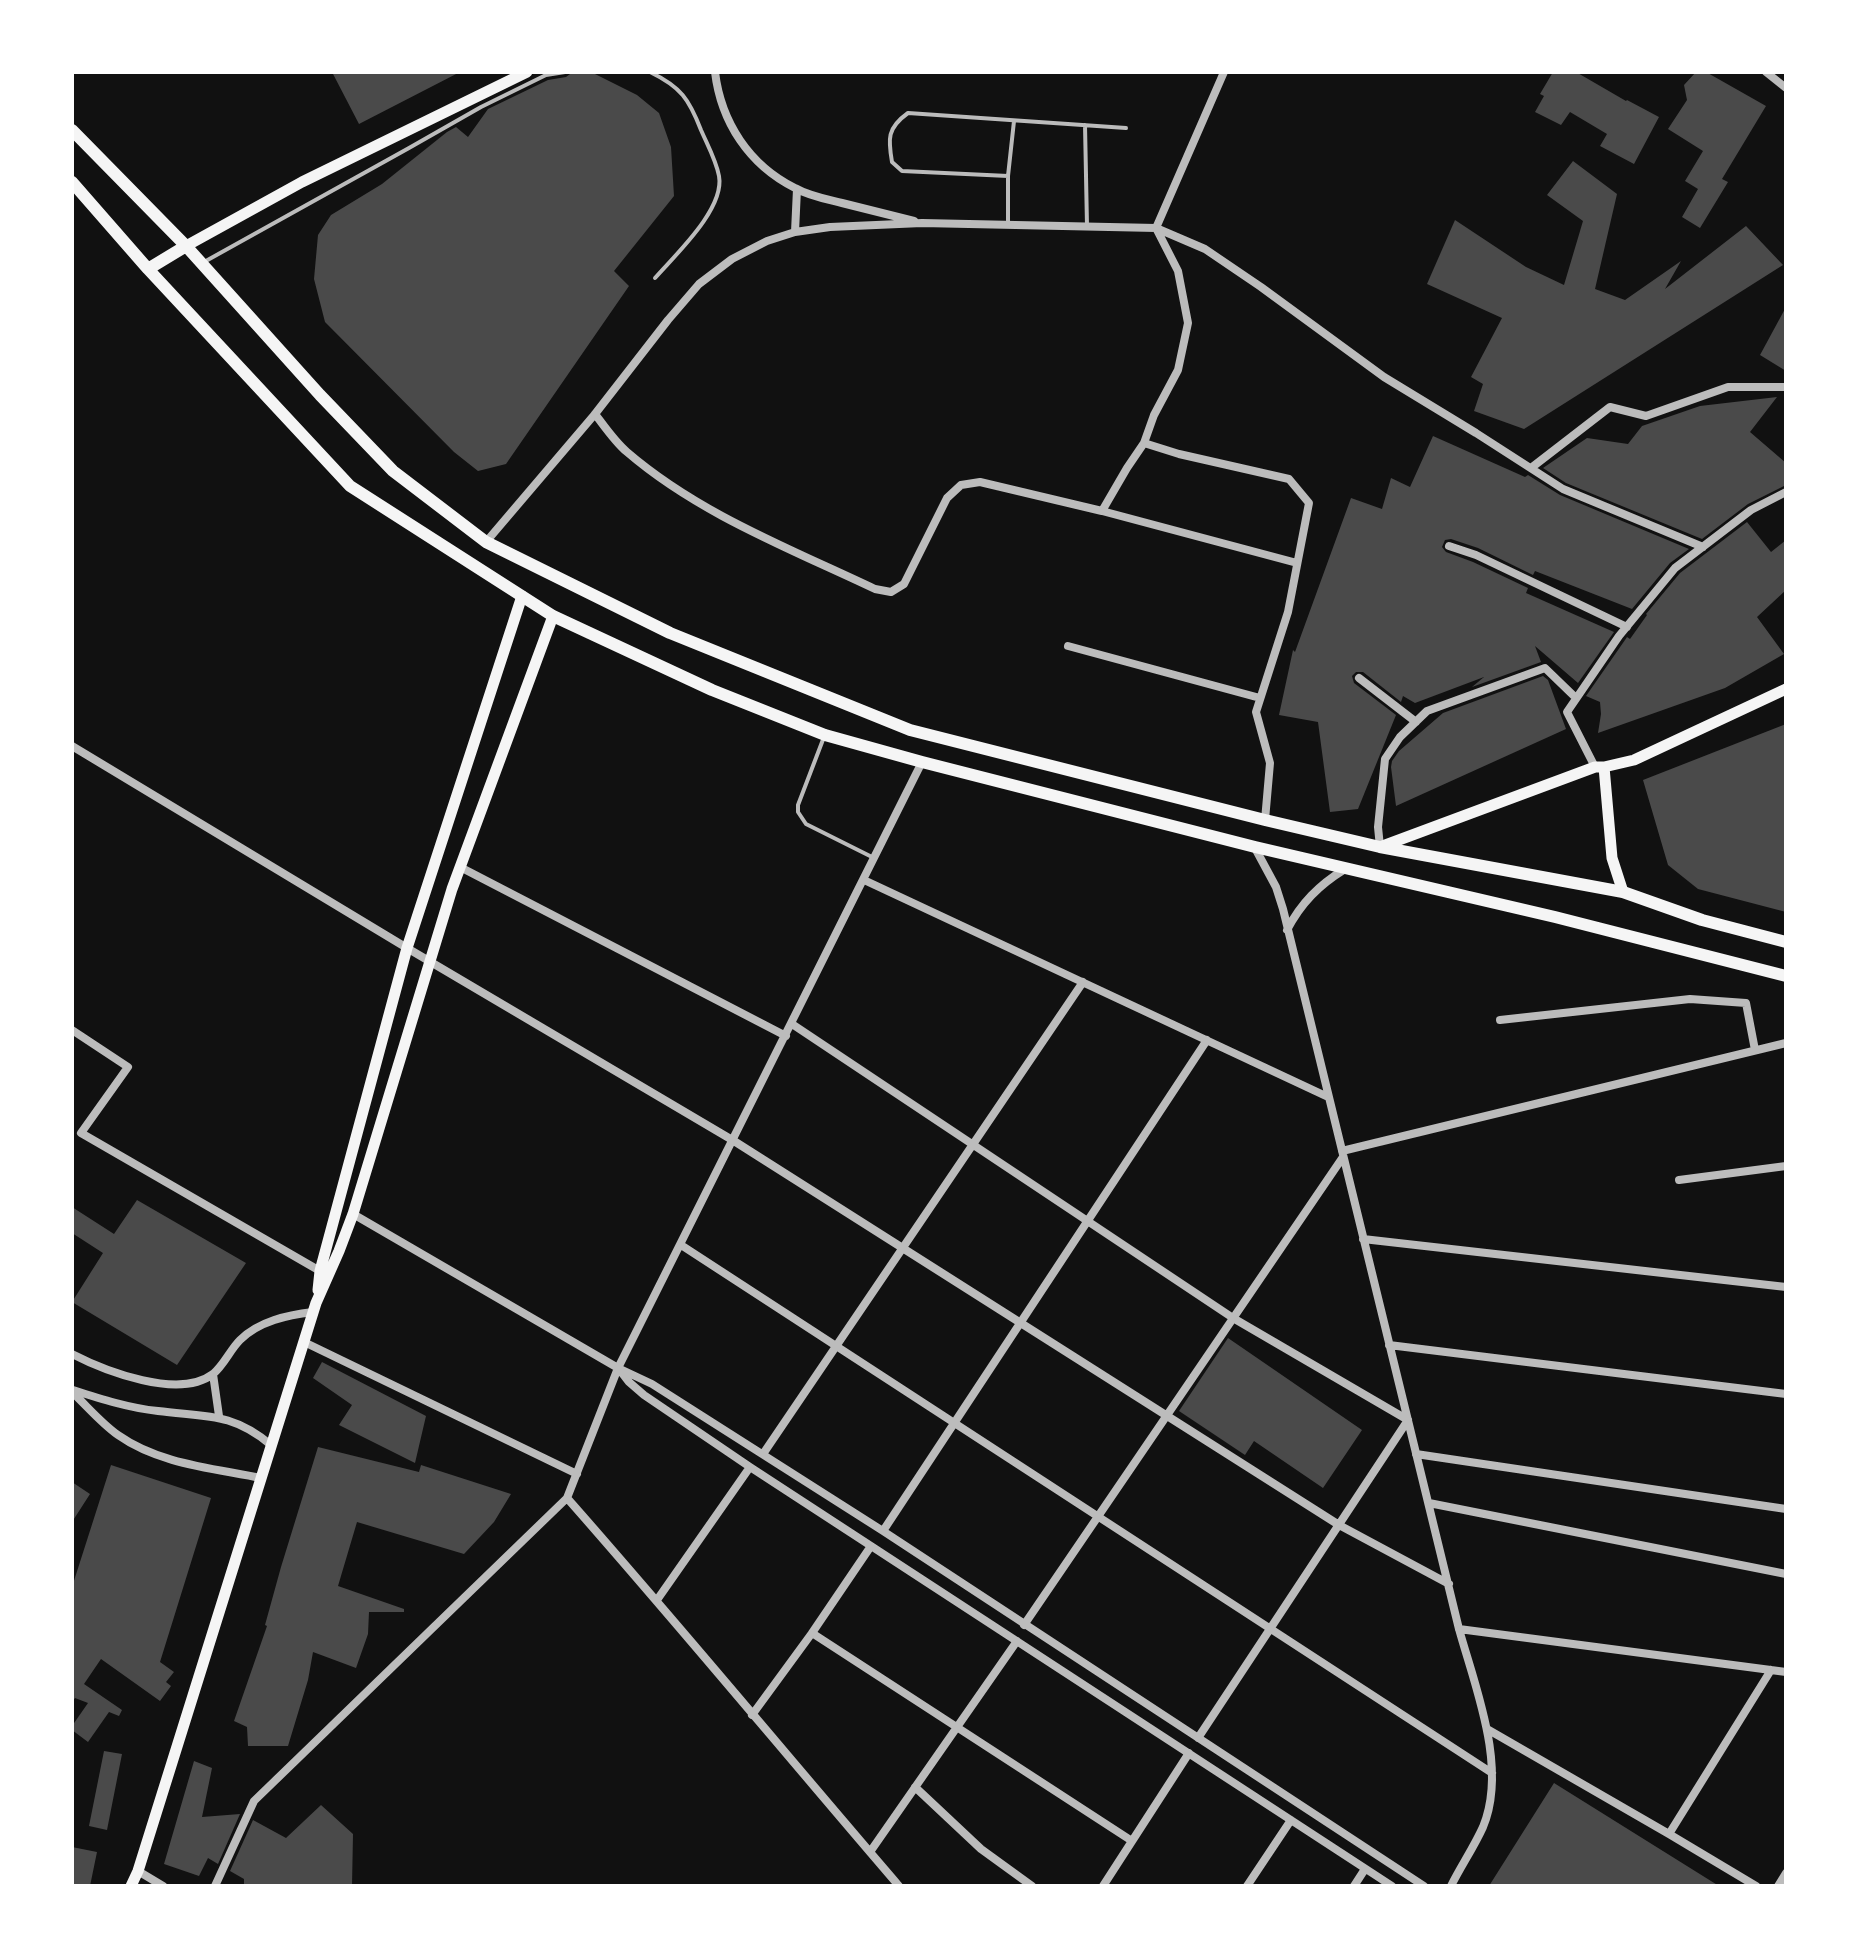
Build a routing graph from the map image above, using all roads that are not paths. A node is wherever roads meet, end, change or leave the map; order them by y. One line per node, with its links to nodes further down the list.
1 (527, 72): 20 (main road)
2 (565, 72): 21 (lane)
3 (650, 72): 23 (lane)
4 (715, 72): 14 (street)
5 (1224, 72): 18 (street)
6 (1766, 72): 7 (street)
7 (1786, 88)
8 (1014, 121): 9 (lane); 12 (lane); 12 (lane)
9 (1085, 125): 10 (lane); 17 (lane)
10 (1126, 128)
11 (72, 130): 20 (main road)
12 (1008, 176): 16 (lane)
13 (72, 182): 22 (main road)
14 (797, 189): 15 (street); 19 (street)
15 (922, 223): 16 (street); 19 (street)
16 (1008, 225): 17 (street)
17 (1087, 226): 18 (street)
18 (1156, 228): 26 (street); 27 (street)
19 (795, 232): 25 (street)
20 (186, 246): 21 (main road); 22 (main road)
21 (202, 263): 30 (main road)
22 (148, 269): 34 (main road)
23 (655, 278)
24 (1786, 387): 27 (street)
25 (595, 414): 29 (street); 30 (street)
26 (1144, 443): 29 (street); 33 (street)
27 (1531, 468): 32 (street)
28 (1786, 492): 32 (street)
29 (1102, 511): 33 (street)
30 (486, 542): 47 (main road)
31 (1449, 546): 36 (street)
32 (1703, 547): 36 (street)
33 (1297, 563): 40 (street)
34 (522, 596): 35 (main road); 57 (main road)
35 (553, 616): 43 (main road); 51 (main road)
36 (1627, 627): 41 (street)
37 (1068, 646): 40 (street)
38 (1359, 678): 42 (street)
39 (1786, 689): 46 (main road)
40 (1260, 698): 47 (street)
41 (1576, 698): 42 (street); 46 (street)
42 (1416, 722): 49 (street)
43 (825, 735): 45 (main road); 50 (lane)
44 (72, 746): 57 (street)
45 (922, 762): 48 (main road); 50 (street)
46 (1599, 767): 49 (main road); 54 (main road)
47 (1265, 820): 49 (main road)
48 (1255, 847): 52 (main road); 55 (street)
49 (1380, 847): 54 (main road)
50 (875, 859): 53 (street)
51 (460, 867): 58 (main road); 64 (street)
52 (1345, 869): 55 (street); 59 (main road)
53 (864, 880): 60 (street); 62 (street)
54 (1623, 892): 56 (main road)
55 (1287, 931): 68 (street)
56 (1786, 942)
57 (407, 948): 58 (street); 79 (main road)
58 (430, 962): 69 (street); 74 (main road)
59 (1786, 976)
60 (1083, 982): 65 (street); 70 (street)
61 (1500, 1020): 67 (street)
62 (792, 1024): 64 (street); 70 (street)
63 (72, 1030): 79 (street)
64 (786, 1036): 69 (street)
65 (1207, 1040): 68 (street); 75 (street)
66 (1786, 1043): 67 (street)
67 (1755, 1050): 71 (street)
68 (1328, 1097): 71 (street)
69 (734, 1141): 77 (street); 78 (street)
70 (973, 1145): 75 (street); 78 (street)
71 (1342, 1154): 76 (street); 82 (street)
72 (1786, 1166): 73 (street)
73 (1679, 1180)
74 (353, 1214): 81 (main road); 88 (street)
75 (1088, 1222): 82 (street); 83 (street)
76 (1363, 1239): 80 (street); 85 (street)
77 (681, 1245): 86 (street); 88 (street)
78 (902, 1249): 83 (street); 86 (street)
79 (320, 1271): 81 (main road)
80 (1786, 1287)
81 (315, 1307): 84 (main road); 89 (street)
82 (1233, 1318): 93 (street); 94 (street)
83 (1020, 1324): 93 (street); 95 (street)
84 (304, 1342): 96 (main road); 100 (street)
85 (1389, 1345): 91 (street); 94 (street)
86 (836, 1346): 95 (street); 97 (street)
87 (72, 1354): 89 (street)
88 (618, 1368): 97 (street); 99 (street); 100 (street)
89 (213, 1374): 92 (street)
90 (72, 1390): 92 (street); 101 (street)
91 (1786, 1394)
92 (219, 1416): 96 (street)
93 (1166, 1416): 105 (street); 106 (street)
94 (1408, 1420): 98 (street); 106 (street)
95 (954, 1423): 105 (street); 107 (street)
96 (271, 1445): 101 (main road)
97 (763, 1454): 107 (street)
98 (1416, 1454): 103 (street); 104 (street)
99 (750, 1467): 108 (street); 111 (street)
100 (577, 1474): 102 (street)
101 (261, 1478): 131 (main road)
102 (567, 1498): 111 (street); 135 (street)
103 (1429, 1503): 109 (street); 110 (street)
104 (1786, 1509)
105 (1098, 1517): 112 (street); 113 (street)
106 (1339, 1525): 110 (street); 113 (street)
107 (883, 1531): 112 (street)
108 (871, 1546): 115 (street); 116 (street)
109 (1786, 1574)
110 (1449, 1584): 114 (street)
111 (657, 1600): 119 (street)
112 (1024, 1625): 122 (street)
113 (1270, 1629): 122 (street); 124 (street)
114 (1459, 1629): 117 (street); 121 (street)
115 (812, 1633): 119 (street); 120 (street)
116 (1017, 1641): 120 (street); 123 (street)
117 (1771, 1670): 118 (street); 127 (street)
118 (1786, 1672)
119 (752, 1715): 129 (street)
120 (957, 1727): 125 (street); 128 (street)
121 (1487, 1729): 124 (street); 127 (street)
122 (1198, 1738): 142 (street)
123 (1189, 1753): 126 (street); 128 (street)
124 (1492, 1773): 143 (street)
125 (915, 1787): 129 (street); 137 (street)
126 (1291, 1820): 130 (street); 139 (street)
127 (1669, 1834): 144 (street)
128 (1132, 1841): 138 (street)
129 (870, 1852): 136 (street)
130 (1365, 1869): 140 (street); 141 (street)
131 (138, 1871): 133 (main road); 134 (street)
132 (1786, 1873): 145 (street)
133 (131, 1886)
134 (163, 1886)
135 (215, 1886)
136 (899, 1886)
137 (1032, 1886)
138 (1103, 1886)
139 (1247, 1886)
140 (1354, 1886)
141 (1392, 1886)
142 (1424, 1886)
143 (1451, 1886)
144 (1756, 1886)
145 (1778, 1886)

